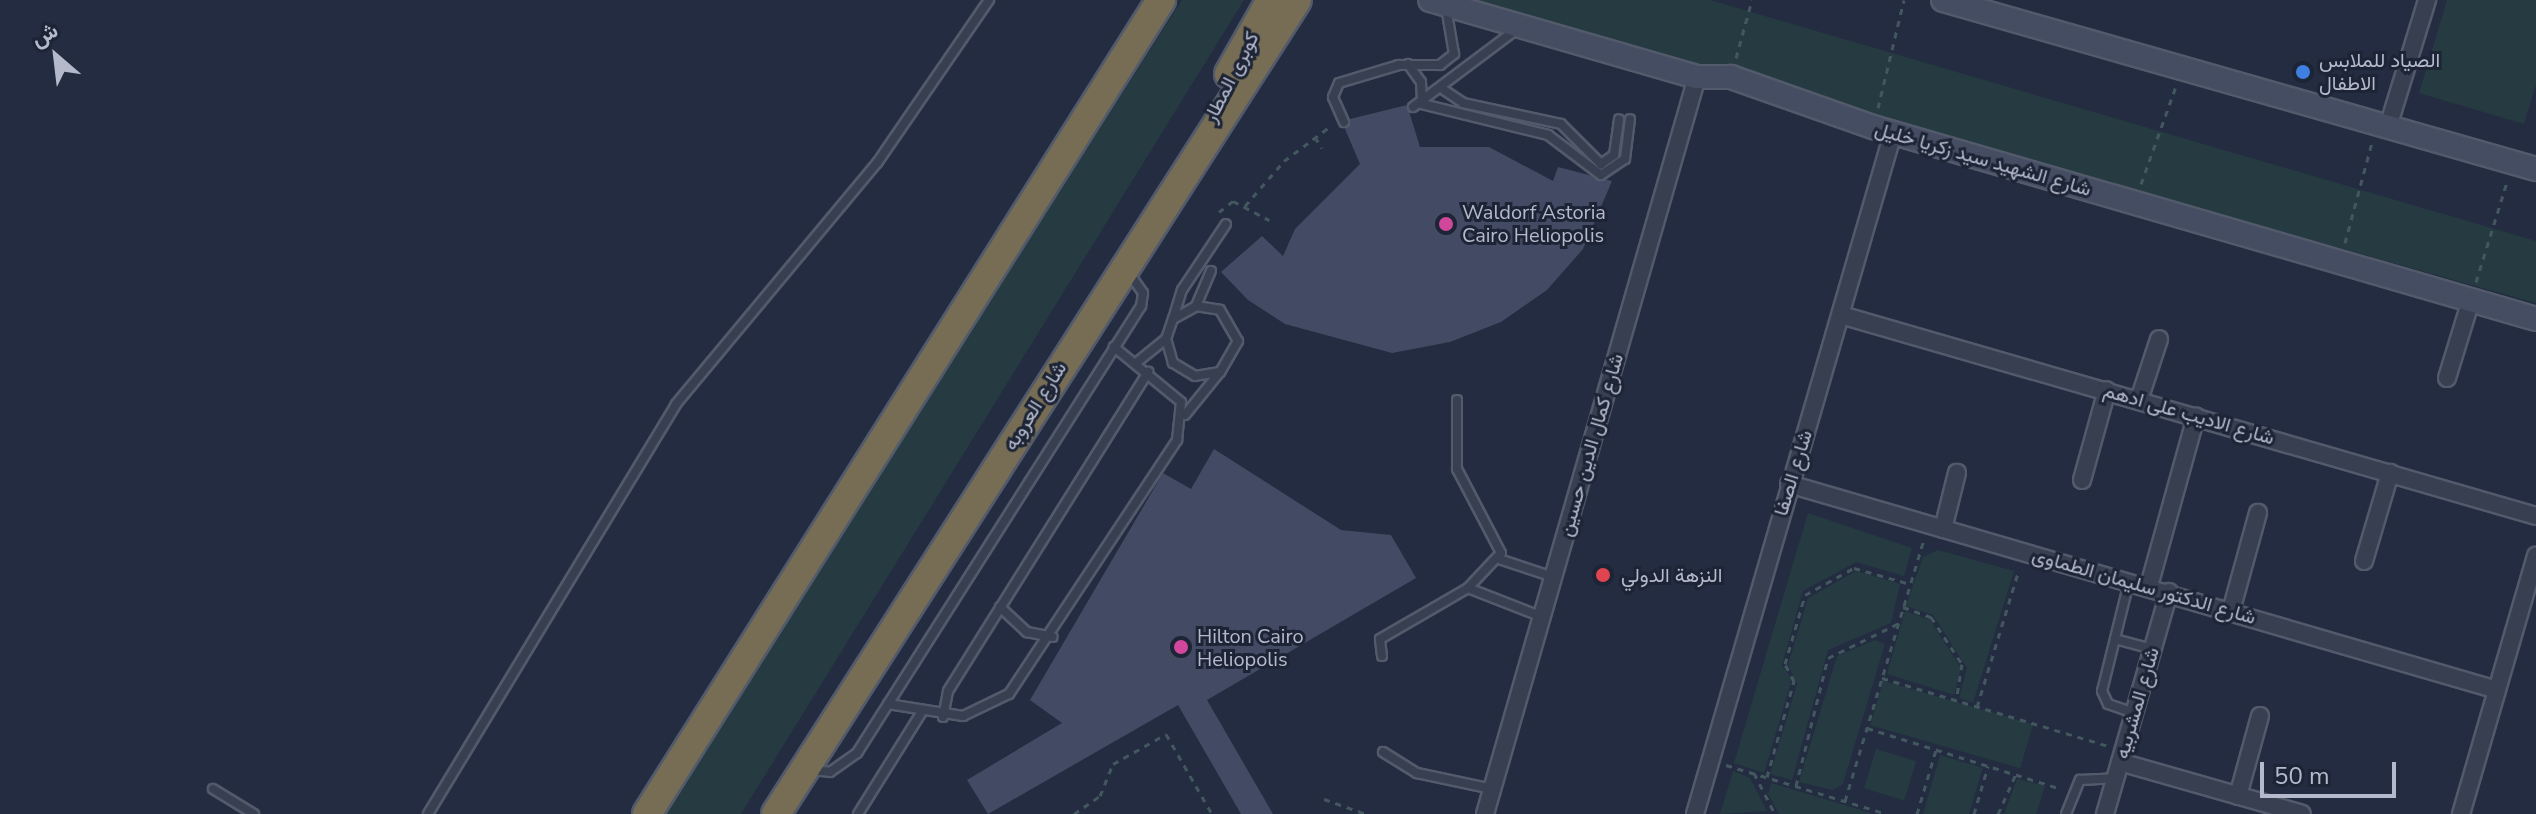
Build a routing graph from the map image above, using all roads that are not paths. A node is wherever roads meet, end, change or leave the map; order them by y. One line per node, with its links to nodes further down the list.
1 (989, 0): 77 (lane)
2 (1161, 0): 78 (highway)
3 (1943, 0): 17 (street)
4 (2427, 0): 17 (street)
5 (1293, 1): 23 (highway, شارع العروبه)
6 (1439, 1): 7 (street, شارع الشهيد سيد زكريا خليل); 8 (lane)
7 (1524, 26): 9 (street, شارع الشهيد سيد زكريا خليل); 10 (lane)
8 (1408, 64): 11 (lane); 15 (lane)
9 (1697, 77): 19 (street, شارع الشهيد سيد زكريا خليل); 52 (street, شارع كمال الدين حسين)
10 (1444, 90): 11 (lane); 12 (lane)
11 (1418, 106): 16 (lane)
12 (1508, 112): 16 (lane); 18 (lane)
13 (1619, 119): 18 (lane)
14 (1630, 119): 20 (lane)
15 (1343, 121)
16 (1506, 124): 20 (lane)
17 (2383, 126): 21 (street)
18 (1568, 128): 20 (lane)
19 (1883, 130): 25 (street, شارع الشهيد سيد زكريا خليل); 27 (street, شارع الصفا)
20 (1558, 140)
21 (2529, 164)
22 (1226, 224): 28 (lane)
23 (1124, 266): 32 (lane); 72 (highway, شارع العروبه)
24 (1211, 271): 26 (lane)
25 (2471, 300): 29 (street, شارع الشهيد سيد زكريا خليل); 36 (street)
26 (1196, 306): 28 (lane); 35 (lane)
27 (1841, 315): 37 (street, شارع الاديب على ادهم); 45 (street, شارع الصفا)
28 (1173, 319): 30 (lane)
29 (2536, 319)
30 (1166, 339): 33 (lane); 35 (lane)
31 (2159, 339): 39 (street)
32 (1114, 347): 33 (lane); 65 (lane)
33 (1136, 363): 34 (lane)
34 (1148, 372): 40 (lane); 57 (lane)
35 (1220, 372): 40 (lane)
36 (2447, 378)
37 (2107, 390): 39 (street, شارع الاديب على ادهم); 44 (street)
38 (1457, 400): 50 (lane)
39 (2139, 400): 41 (street, شارع الاديب على ادهم)
40 (1185, 415): 60 (lane)
41 (2196, 416): 43 (street, شارع الاديب على ادهم); 54 (street)
42 (1957, 473): 48 (street)
43 (2390, 473): 47 (street, شارع الاديب على ادهم); 51 (street)
44 (2082, 480)
45 (1789, 484): 48 (street, شارع الدكتور سليمان الطماوى); 82 (street, شارع الصفا)
46 (2258, 513): 58 (street)
47 (2536, 516)
48 (1936, 527): 53 (street, شارع الدكتور سليمان الطماوى)
49 (2536, 556): 64 (street)
50 (1499, 559): 52 (lane); 55 (lane)
51 (2364, 561)
52 (1553, 577): 59 (street, شارع كمال الدين حسين)
53 (2130, 581): 54 (street, شارع الدكتور سليمان الطماوى); 61 (lane)
54 (2149, 586): 56 (street, شارع الدكتور سليمان الطماوى)
55 (1468, 588): 59 (lane); 63 (lane)
56 (2169, 592): 58 (street, شارع الدكتور سليمان الطماوى); 62 (street, شارع المشربيه)
57 (1000, 607): 60 (lane); 69 (lane)
58 (2231, 611): 64 (street, شارع الدكتور سليمان الطماوى)
59 (1542, 617): 74 (street, شارع كمال الدين حسين)
60 (1053, 637): 69 (lane)
61 (2115, 639): 62 (lane); 67 (lane)
62 (2152, 649): 67 (street, شارع المشربيه)
63 (1382, 656)
64 (2497, 690): 86 (street)
65 (888, 704): 66 (lane); 72 (lane)
66 (921, 713): 69 (lane); 80 (lane)
67 (2134, 713): 71 (street, شارع المشربيه)
68 (2260, 716): 75 (street)
69 (943, 717)
70 (1383, 752): 74 (lane)
71 (2119, 763): 75 (street); 83 (lane); 84 (street, شارع المشربيه)
72 (805, 769): 79 (highway, شارع العروبه)
73 (213, 789): 76 (lane)
74 (1492, 789): 81 (street, شارع كمال الدين حسين)
75 (2238, 796): 85 (street)
76 (254, 814)
77 (428, 814)
78 (647, 814)
79 (776, 814)
80 (858, 814)
81 (1485, 814)
82 (1695, 814)
83 (2066, 814)
84 (2105, 814)
85 (2302, 814)
86 (2461, 814)

